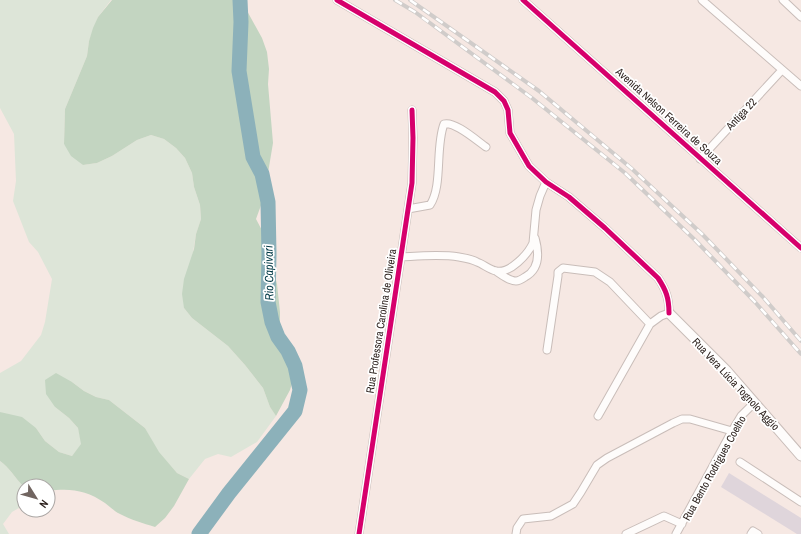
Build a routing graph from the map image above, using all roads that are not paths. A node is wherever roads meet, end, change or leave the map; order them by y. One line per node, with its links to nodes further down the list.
1 (337, 0): 11 (street)
2 (523, 0): 10 (street, Avenida Nelson Ferreira de Souza)
3 (702, 0): 6 (street)
4 (783, 0): 5 (street)
5 (801, 17)
6 (782, 70): 7 (street); 10 (street, Antiga 22)
7 (801, 86)
8 (412, 110): 12 (street, Rua Professora Carolina de Oliveira)
9 (486, 147): 12 (street)
10 (700, 159): 14 (street, Avenida Nelson Ferreira de Souza)
11 (546, 182): 13 (street); 17 (street)
12 (408, 209): 15 (street, Rua Professora Carolina de Oliveira)
13 (535, 238): 16 (street); 16 (street)
14 (801, 248)
15 (401, 258): 16 (street); 27 (street, Rua Professora Carolina de Oliveira)
16 (496, 271)
17 (669, 313): 18 (street); 20 (street, Rua Vera Lúcia Tognolo Aggio)
18 (650, 324): 19 (street); 21 (street)
19 (547, 350)
20 (754, 403): 22 (street, Rua Bento Rodrigues Coelho); 23 (street, Rua Vera Lúcia Tognolo Aggio)
21 (598, 416)
22 (732, 431): 26 (street, Rua Bento Rodrigues Coelho); 28 (street)
23 (801, 456)
24 (740, 462): 25 (street)
25 (801, 502)
26 (682, 524): 29 (street); 30 (street, Rua Bento Rodrigues Coelho)
27 (359, 534)
28 (516, 534)
29 (626, 534)
30 (676, 534)
31 (751, 534): 32 (street)
32 (758, 534)

